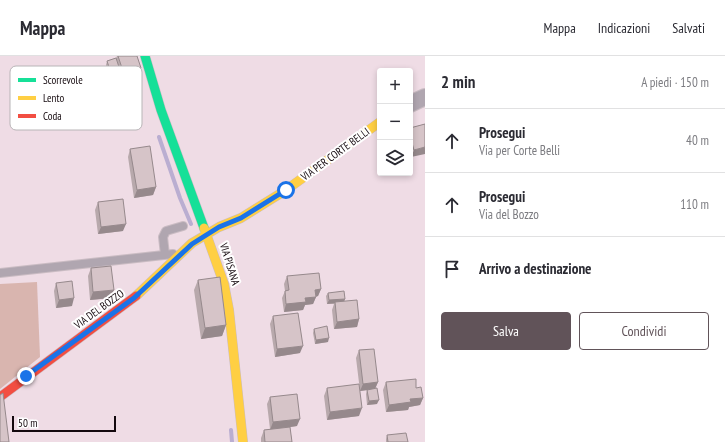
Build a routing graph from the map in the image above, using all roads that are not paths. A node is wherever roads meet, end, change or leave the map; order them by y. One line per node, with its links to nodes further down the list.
1 (145, 56): 6 (street, VIA PISANA)
2 (425, 97): 3 (street)
3 (413, 103)
4 (377, 124): 6 (street, VIA PER CORTE BELLI)
5 (183, 226): 8 (lane)
6 (204, 236): 7 (street, VIA DEL BOZZO); 11 (street, VIA PISANA)
7 (182, 252): 8 (lane); 10 (street, VIA DEL BOZZO)
8 (165, 255): 9 (lane)
9 (0, 273)
10 (0, 397)
11 (243, 442)

